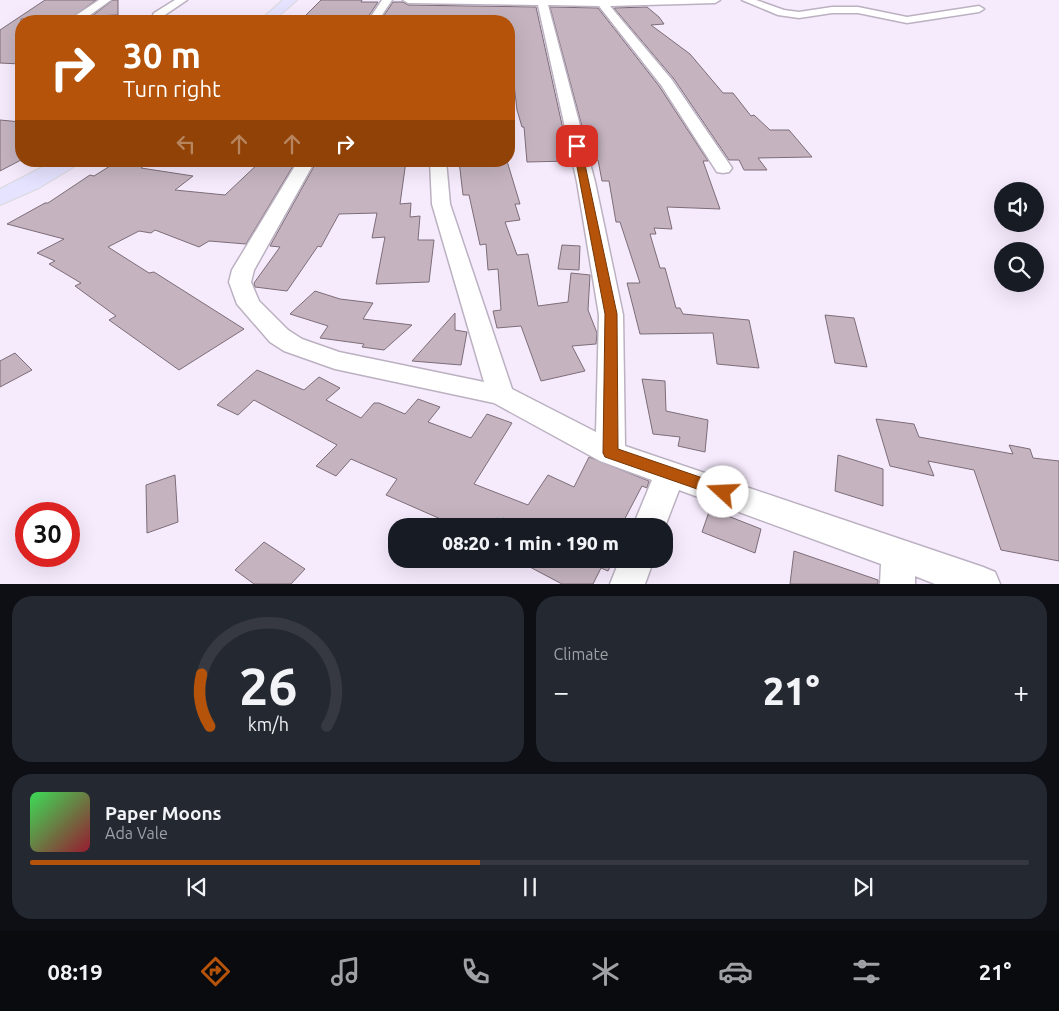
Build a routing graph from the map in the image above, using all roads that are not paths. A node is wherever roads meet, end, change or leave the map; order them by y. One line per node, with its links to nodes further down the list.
1 (106, 0): 15 (street)
2 (182, 0): 16 (street)
3 (291, 0): 17 (main road)
4 (302, 0): 18 (main road)
5 (387, 0): 19 (street)
6 (408, 0): 7 (street)
7 (444, 0): 10 (street)
8 (715, 0): 12 (street)
9 (747, 0): 13 (street)
10 (462, 1): 11 (street); 14 (street)
11 (542, 1): 12 (street); 28 (street)
12 (602, 3): 24 (street)
13 (979, 9)
14 (460, 14)
15 (84, 15)
16 (158, 15)
17 (272, 15)
18 (285, 15)
19 (377, 15)
20 (37, 167): 25 (main road)
21 (60, 167): 26 (main road)
22 (304, 167): 27 (street)
23 (438, 167): 27 (street)
24 (723, 168)
25 (0, 188)
26 (0, 198)
27 (501, 395): 28 (street)
28 (610, 453): 29 (street)
29 (670, 473): 30 (street); 32 (street)
30 (652, 518)
31 (633, 568): 33 (street)
32 (898, 568): 34 (street)
33 (627, 584)
34 (983, 584)

